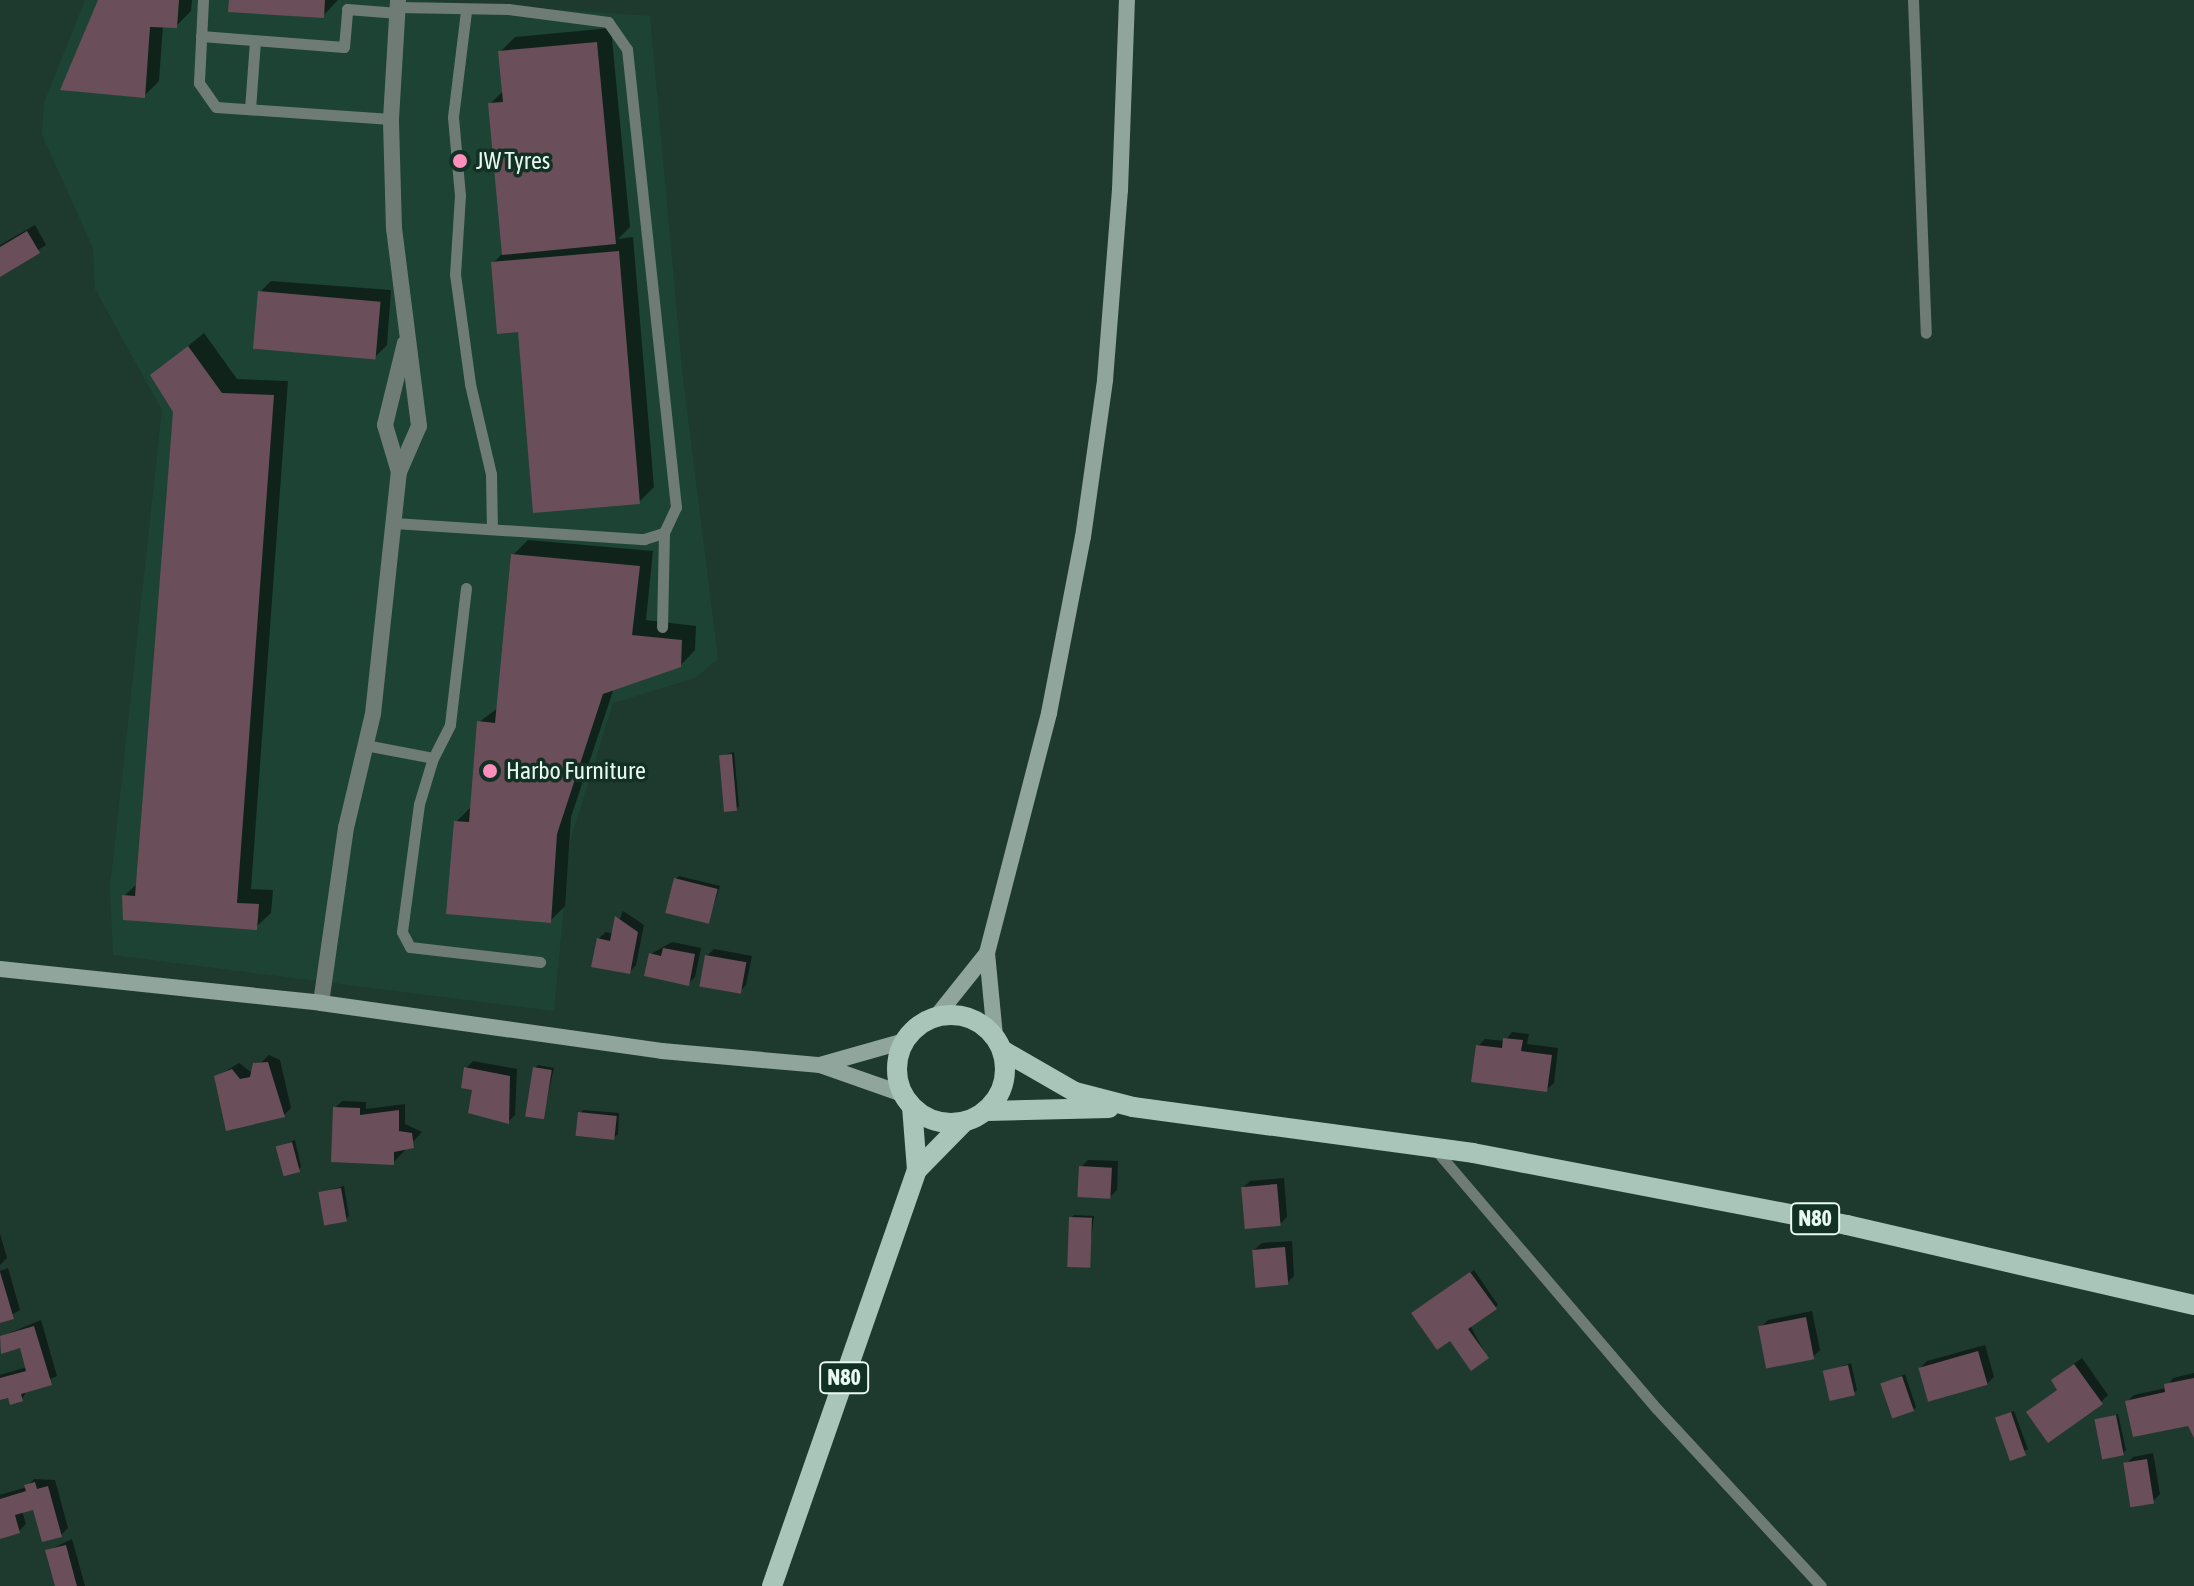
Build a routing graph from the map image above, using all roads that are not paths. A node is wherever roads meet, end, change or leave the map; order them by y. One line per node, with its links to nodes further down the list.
1 (203, 0): 6 (lane)
2 (1127, 0): 20 (main road)
3 (1913, 0): 10 (lane)
4 (398, 7): 5 (lane); 7 (lane); 9 (street)
5 (466, 11): 14 (lane); 15 (lane)
6 (201, 36): 7 (lane); 8 (lane)
7 (255, 41): 8 (lane)
8 (250, 109): 9 (lane)
9 (391, 119): 11 (street)
10 (1926, 333)
11 (406, 341): 12 (street); 12 (street)
12 (399, 472): 13 (street)
13 (394, 523): 14 (lane); 18 (street)
14 (492, 529): 15 (lane)
15 (664, 533): 17 (lane)
16 (466, 588): 19 (lane)
17 (662, 627)
18 (365, 745): 19 (lane); 23 (street)
19 (433, 758): 21 (lane)
20 (987, 953): 24 (main road); 26 (main road)
21 (540, 962)
22 (0, 969): 23 (main road)
23 (321, 1003): 27 (main road)
24 (936, 1017): 25 (main road); 26 (main road, N80)
25 (905, 1041): 27 (main road); 28 (main road, N80)
26 (998, 1043): 29 (main road, N80); 30 (main road)
27 (820, 1065): 28 (main road)
28 (907, 1101): 31 (main road); 33 (main road, N80)
29 (1133, 1107): 30 (main road, N80); 32 (main road, N80)
30 (986, 1111): 31 (main road, N80)
31 (964, 1122): 33 (main road, N80)
32 (1434, 1148): 34 (main road, N80); 36 (lane)
33 (917, 1170): 35 (main road, N80)
34 (2194, 1305)
35 (772, 1586)
36 (1821, 1586)

